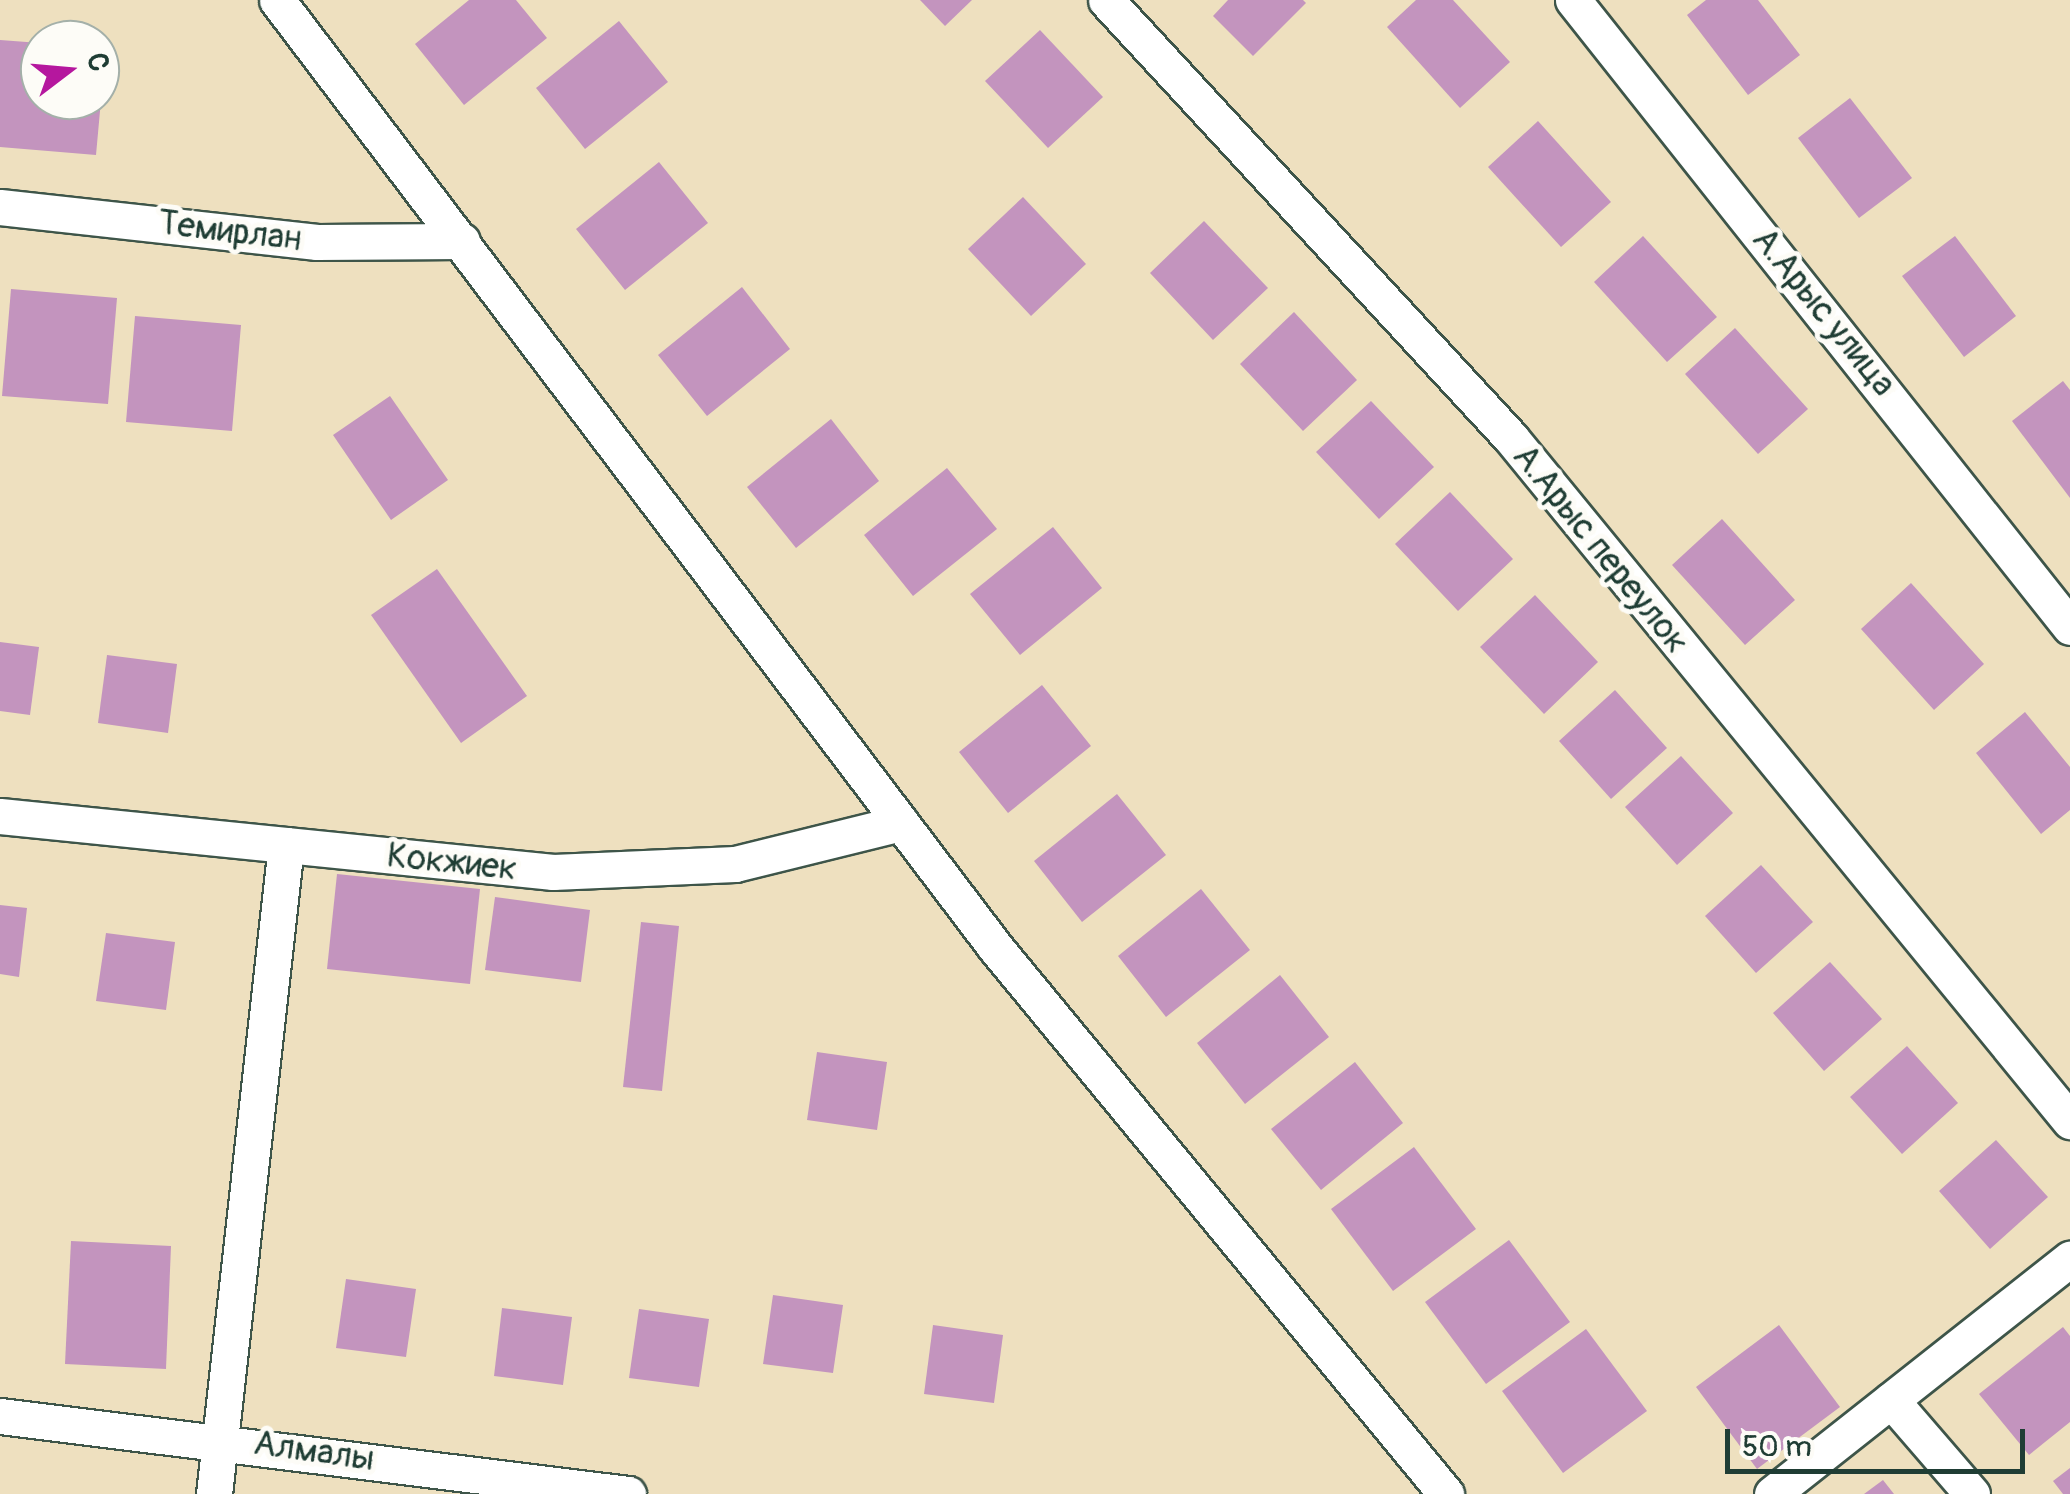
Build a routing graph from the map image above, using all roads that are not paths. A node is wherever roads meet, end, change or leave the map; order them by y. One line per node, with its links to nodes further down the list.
1 (277, 0): 5 (street)
2 (1106, 0): 10 (street, А.Арыс переулок)
3 (1572, 0): 6 (street, А.Арыс улица)
4 (0, 207): 5 (street, Темирлан)
5 (462, 242): 8 (street)
6 (2070, 627)
7 (0, 816): 9 (street, Кокжиек)
8 (902, 823): 9 (street, Кокжиек); 17 (street)
9 (286, 845): 14 (street)
10 (2070, 1121)
11 (2070, 1259): 12 (street)
12 (1891, 1400): 18 (street); 19 (street)
13 (0, 1416): 14 (street, Алмалы)
14 (220, 1438): 15 (street); 16 (street, Алмалы)
15 (214, 1494)
16 (628, 1494)
17 (1446, 1494)
18 (1772, 1494)
19 (1972, 1494)

